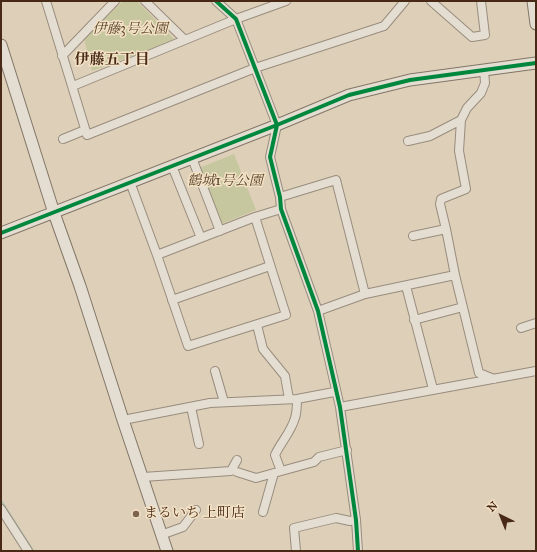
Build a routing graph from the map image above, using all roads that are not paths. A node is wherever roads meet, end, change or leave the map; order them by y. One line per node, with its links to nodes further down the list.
1 (46, 1): 15 (street)
2 (115, 1): 15 (street)
3 (145, 1): 13 (street)
4 (216, 1): 11 (street)
5 (286, 1): 10 (street)
6 (404, 1): 17 (street)
7 (431, 1): 8 (street)
8 (481, 1)
9 (534, 1): 12 (street)
10 (276, 3): 11 (street)
11 (236, 19): 13 (street); 17 (street)
12 (536, 24)
13 (186, 40): 19 (street)
14 (1, 45): 30 (street)
15 (62, 56): 19 (street)
16 (536, 63): 18 (street)
17 (255, 68): 21 (street); 22 (street)
18 (484, 69): 20 (street); 21 (street)
19 (72, 86): 22 (street)
20 (461, 120): 24 (street); 32 (street)
21 (277, 126): 25 (street); 28 (street)
22 (85, 130): 23 (street)
23 (63, 139)
24 (408, 141)
25 (192, 158): 26 (street); 33 (street)
26 (172, 166): 27 (street); 36 (street)
27 (130, 182): 30 (street); 37 (street)
28 (280, 197): 29 (street); 41 (street)
29 (281, 209): 31 (street); 44 (street)
30 (54, 213): 34 (street); 58 (street)
31 (255, 217): 33 (street); 47 (street)
32 (446, 229): 35 (street); 39 (street)
33 (220, 231): 36 (street)
34 (1, 233)
35 (413, 236)
36 (201, 238): 37 (street)
37 (157, 255): 42 (street)
38 (266, 267): 42 (street)
39 (455, 275): 40 (street); 43 (street)
40 (406, 286): 41 (street); 45 (street)
41 (365, 294): 44 (street)
42 (172, 300): 47 (street)
43 (463, 307): 45 (street); 51 (street)
44 (318, 311): 57 (street)
45 (414, 320): 52 (street)
46 (536, 323): 48 (street)
47 (257, 325): 54 (street)
48 (520, 328)
49 (215, 371): 55 (street)
50 (536, 371): 51 (street)
51 (494, 379): 52 (street)
52 (433, 389): 57 (street)
53 (334, 392): 54 (street)
54 (293, 399): 55 (street); 63 (street)
55 (224, 402): 56 (street)
56 (191, 406): 58 (street); 59 (street)
57 (340, 407): 60 (street)
58 (123, 420): 64 (street)
59 (199, 444)
60 (347, 450): 63 (street); 68 (street)
61 (236, 460): 64 (street)
62 (238, 472): 63 (street)
63 (278, 472): 67 (street)
64 (143, 477): 69 (street)
65 (1, 509): 70 (street)
66 (196, 510): 69 (street)
67 (263, 512)
68 (356, 520): 72 (street); 73 (street)
69 (161, 535): 71 (street)
70 (28, 551)
71 (167, 551)
72 (296, 551)
73 (358, 551)

